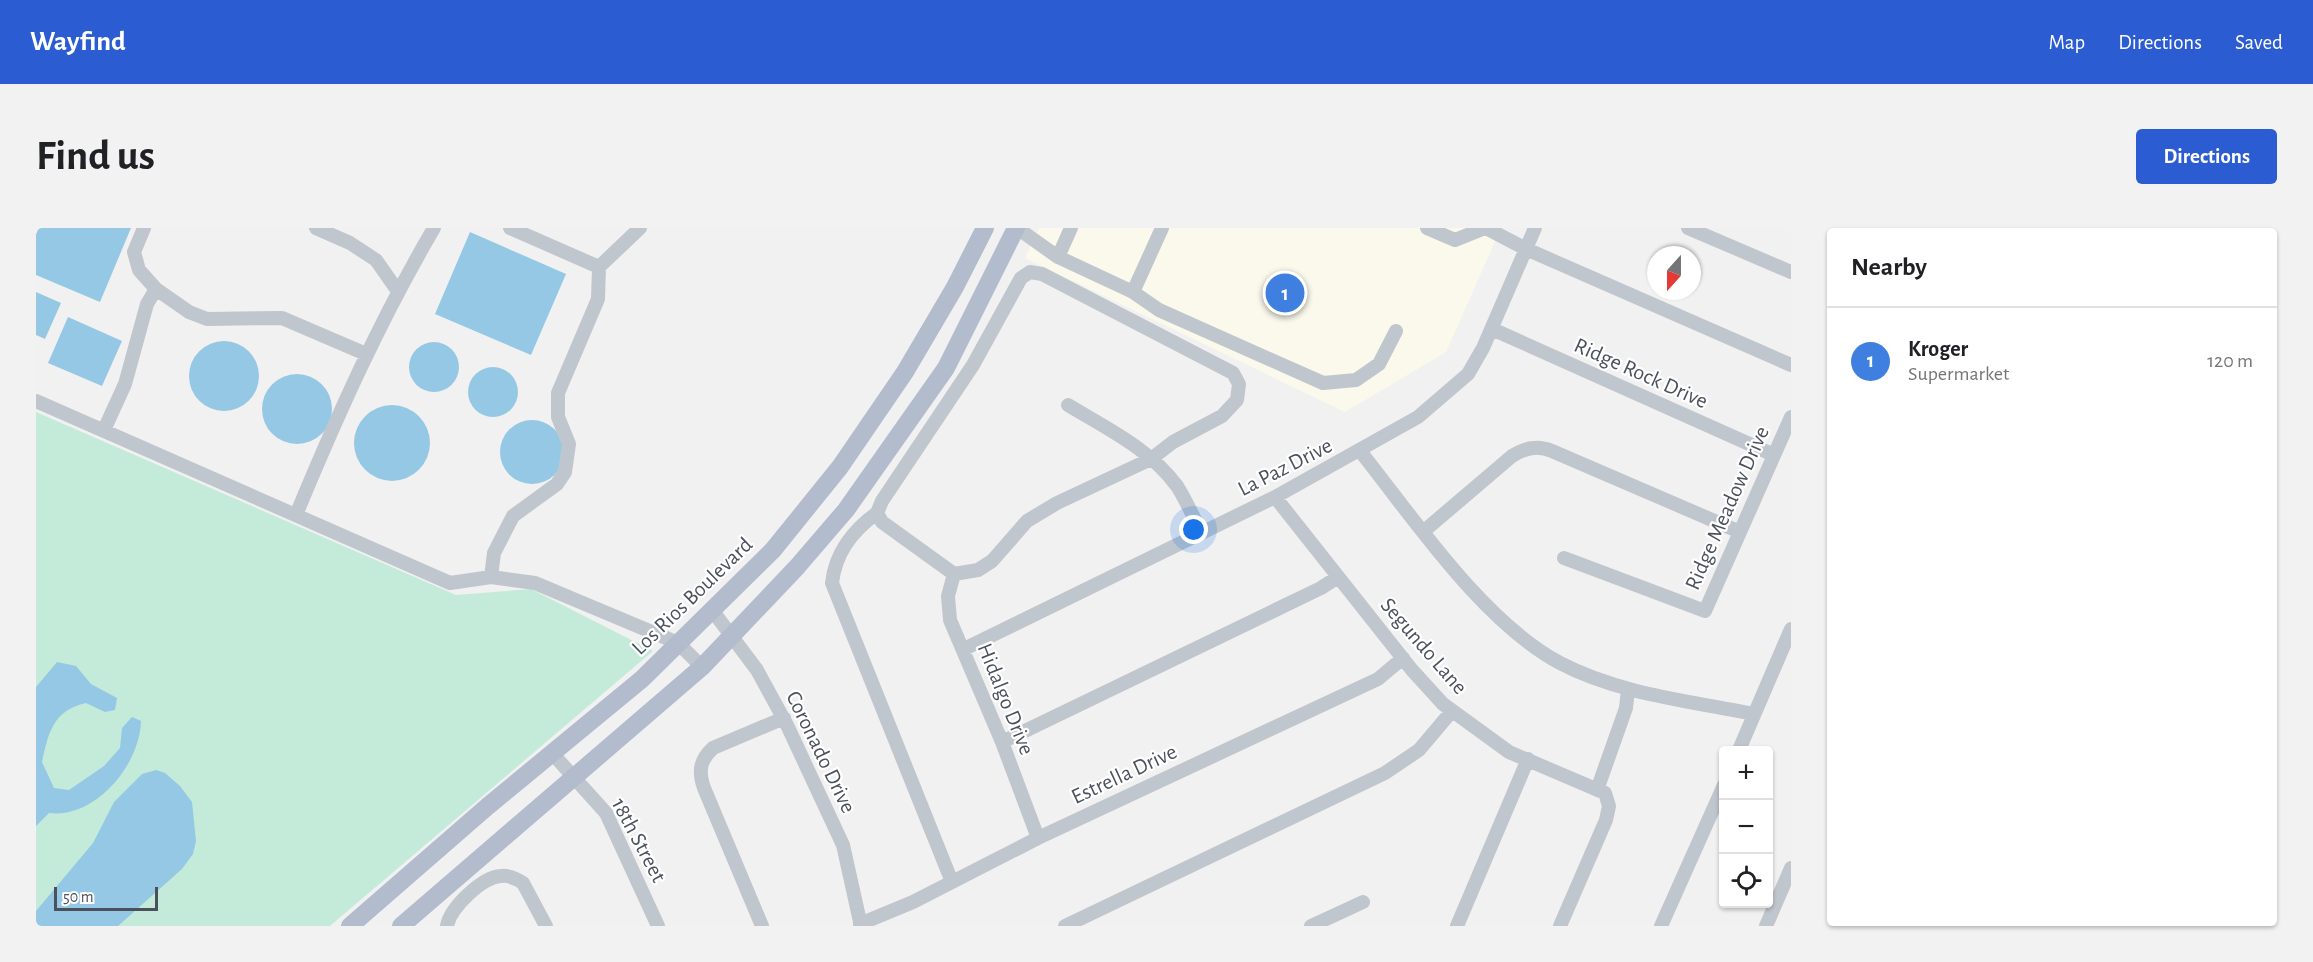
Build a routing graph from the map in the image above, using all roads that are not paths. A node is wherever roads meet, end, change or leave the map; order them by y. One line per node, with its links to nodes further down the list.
1 (144, 228): 18 (street)
2 (316, 228): 19 (street)
3 (434, 228): 19 (street)
4 (510, 228): 16 (street)
5 (640, 228): 16 (street)
6 (985, 228): 42 (main road, Los Rios Boulevard)
7 (1016, 228): 15 (street); 44 (main road)
8 (1071, 228): 15 (street)
9 (1162, 228): 20 (street)
10 (1427, 228): 11 (street)
11 (1486, 228): 14 (street)
12 (1535, 228): 14 (street, La Paz Drive)
13 (1688, 228): 17 (street)
14 (1526, 249): 21 (street, La Paz Drive); 24 (street)
15 (1058, 257): 20 (street)
16 (599, 267): 40 (street)
17 (1791, 272)
18 (156, 289): 23 (street); 28 (street)
19 (397, 290): 23 (street)
20 (1133, 292): 22 (street)
21 (1492, 329): 29 (street, La Paz Drive); 30 (street, Ridge Rock Drive)
22 (1396, 331)
23 (366, 354): 34 (street)
24 (1791, 365)
25 (36, 401): 28 (street)
26 (1068, 405): 31 (street)
27 (1791, 417): 30 (street, Ridge Meadow Drive)
28 (104, 430): 34 (street)
29 (1360, 452): 32 (street, La Paz Drive); 36 (street)
30 (1774, 455): 37 (street, Ridge Meadow Drive)
31 (1151, 459): 33 (street); 35 (street); 39 (street)
32 (1275, 497): 35 (street, La Paz Drive); 41 (street, Segundo Lane)
33 (877, 513): 39 (street); 62 (street)
34 (296, 515): 40 (street)
35 (1201, 531): 46 (street, La Paz Drive)
36 (1424, 531): 37 (street); 49 (street)
37 (1740, 532): 38 (street, Ridge Meadow Drive)
38 (1564, 558)
39 (954, 574): 46 (street, Hidalgo Drive)
40 (491, 577): 45 (street)
41 (1338, 577): 47 (street, Segundo Lane); 53 (street)
42 (712, 609): 44 (street, Coronado Drive); 45 (main road, Los Rios Boulevard)
43 (1791, 629): 51 (street)
44 (733, 638): 48 (main road); 52 (street, Coronado Drive)
45 (678, 643): 48 (street); 55 (main road, Los Rios Boulevard)
46 (964, 649): 53 (street, Hidalgo Drive)
47 (1403, 658): 50 (street, Segundo Lane); 60 (street, Estrella Drive)
48 (702, 667): 57 (main road)
49 (1628, 689): 51 (street); 58 (street)
50 (1452, 711): 56 (street, Segundo Lane); 71 (street)
51 (1754, 714): 54 (street)
52 (784, 718): 64 (street, Coronado Drive); 70 (street)
53 (1002, 742): 60 (street, Hidalgo Drive)
54 (1741, 746)
55 (552, 753): 57 (street, 18th Street); 65 (main road, Los Rios Boulevard)
56 (1528, 759): 58 (street, Segundo Lane); 73 (street)
57 (573, 777): 66 (main road); 69 (street, 18th Street)
58 (1602, 793): 74 (street)
59 (1719, 796): 75 (street)
60 (1038, 838): 62 (street, Estrella Drive)
61 (1791, 868): 76 (street)
62 (952, 882): 64 (street, Estrella Drive)
63 (1363, 902): 72 (street)
64 (860, 925)
65 (350, 926)
66 (401, 926)
67 (447, 926): 68 (street)
68 (546, 926)
69 (658, 926)
70 (762, 926)
71 (1065, 926)
72 (1311, 926)
73 (1457, 926)
74 (1560, 926)
75 (1661, 926)
76 (1766, 926)

